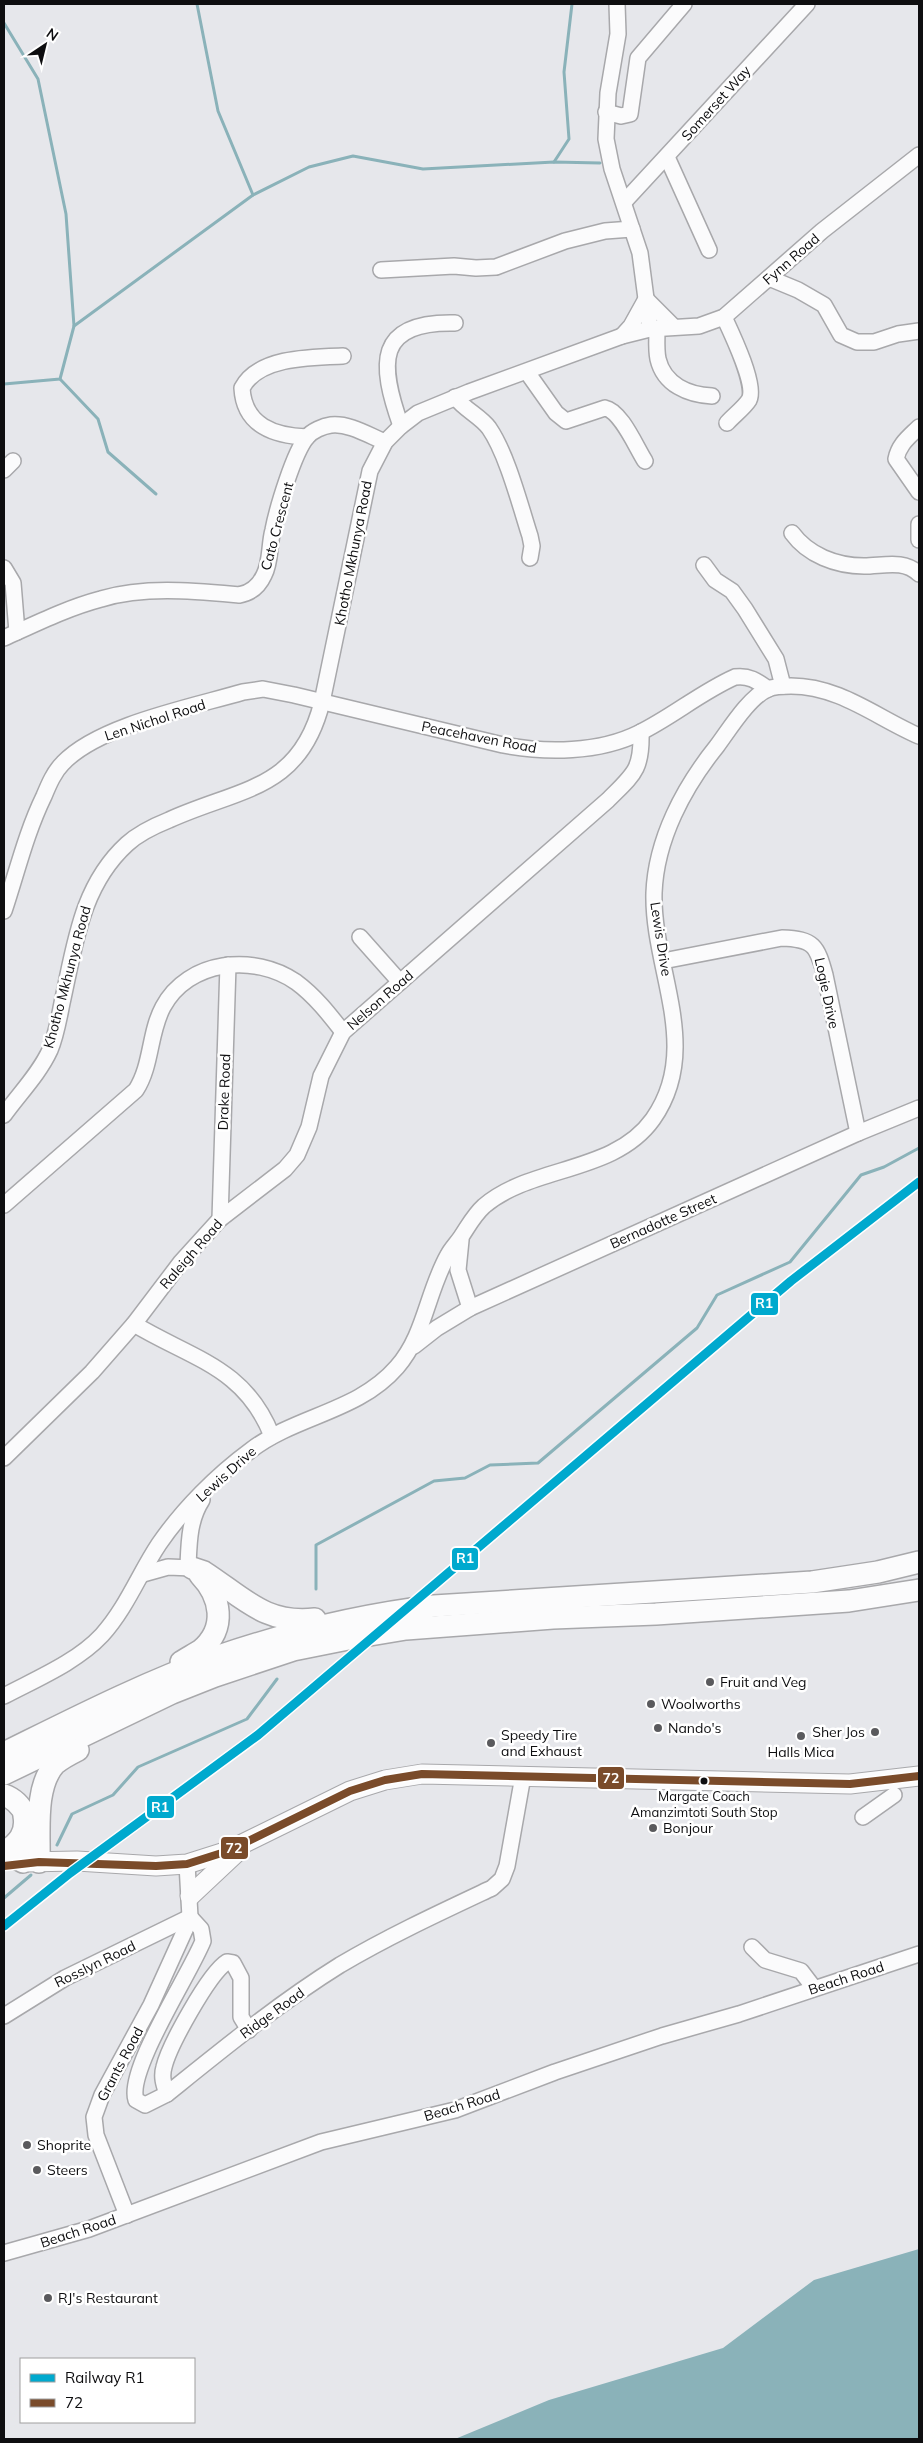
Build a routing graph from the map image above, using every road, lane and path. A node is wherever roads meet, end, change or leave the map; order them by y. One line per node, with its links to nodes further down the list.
1 (617, 4): 4 (street)
2 (684, 4): 4 (street)
3 (807, 4): 6 (street, Somerset Way)
4 (606, 112): 7 (street)
5 (919, 156): 11 (street, Fynn Road)
6 (667, 157): 7 (street, Somerset Way); 9 (street)
7 (625, 201): 8 (street)
8 (632, 229): 10 (street); 12 (street)
9 (709, 250)
10 (381, 270)
11 (768, 278): 13 (street, Fynn Road); 17 (street)
12 (646, 299): 15 (street); 16 (street); 18 (street)
13 (724, 317): 15 (street, Fynn Road); 23 (street)
14 (455, 323): 24 (street)
15 (674, 327): 16 (street, Fynn Road)
16 (653, 329): 18 (street, Khotho Mkhunya Road); 21 (street)
17 (919, 331)
18 (622, 336): 20 (street, Khotho Mkhunya Road)
19 (343, 356): 26 (street)
20 (528, 372): 22 (street, Khotho Mkhunya Road); 28 (street)
21 (712, 396)
22 (455, 397): 24 (street, Khotho Mkhunya Road); 33 (street)
23 (726, 422)
24 (401, 426): 27 (street, Khotho Mkhunya Road)
25 (919, 427): 29 (street)
26 (307, 437): 27 (street); 37 (street, Cato Crescent)
27 (385, 442): 39 (street, Khotho Mkhunya Road)
28 (645, 461)
29 (919, 492)
30 (919, 524): 32 (street)
31 (792, 532): 36 (street)
32 (919, 540)
33 (530, 558)
34 (704, 566): 38 (street)
35 (4, 568): 37 (street)
36 (919, 574)
37 (10, 635)
38 (775, 688): 40 (street, Peacehaven Road); 41 (street); 44 (street, Lewis Drive)
39 (322, 702): 40 (street, Peacehaven Road); 42 (street, Len Nichol Road); 49 (street, Khotho Mkhunya Road)
40 (641, 732): 46 (street, Nelson Road)
41 (919, 736)
42 (4, 911)
43 (360, 937): 46 (street)
44 (663, 961): 50 (street, Logie Drive); 53 (street, Lewis Drive)
45 (228, 965): 47 (street, Nelson Road); 51 (street, Nelson Road); 52 (street, Drake Road)
46 (400, 982): 47 (street, Nelson Road)
47 (343, 1032): 52 (street, Raleigh Road)
48 (919, 1108): 50 (street, Bernadotte Street)
49 (4, 1115)
50 (858, 1133): 54 (street, Bernadotte Street)
51 (4, 1205)
52 (220, 1219): 55 (street, Raleigh Road)
53 (461, 1238): 54 (street, Lewis Drive); 56 (street, Lewis Drive)
54 (470, 1308): 56 (street, Bernadotte Street)
55 (134, 1324): 57 (street); 58 (street, Raleigh Road)
56 (414, 1346): 57 (street, Lewis Drive)
57 (272, 1436): 59 (street, Lewis Drive)
58 (4, 1458)
59 (216, 1480): 61 (street); 62 (street, Lewis Drive)
60 (919, 1562): 64 (highway)
61 (190, 1567): 62 (street); 64 (highway); 67 (highway)
62 (144, 1574): 66 (street, Lewis Drive)
63 (919, 1590): 65 (highway)
64 (410, 1609): 67 (highway)
65 (215, 1676): 69 (highway); 76 (highway)
66 (4, 1696)
67 (116, 1700): 68 (highway)
68 (4, 1753)
69 (4, 1774)
70 (523, 1776): 71 (main road); 75 (main road); 86 (street, Ridge Road)
71 (919, 1776)
72 (4, 1795): 76 (highway)
73 (894, 1795): 74 (street)
74 (862, 1817)
75 (250, 1840): 77 (main road); 78 (main road)
76 (23, 1860): 77 (main road)
77 (188, 1864): 78 (street)
78 (190, 1896): 79 (street)
79 (190, 1917): 80 (street, Rosslyn Road); 83 (street, Grants Road); 87 (street, Ridge Road)
80 (159, 1933): 83 (street); 85 (street, Rosslyn Road)
81 (752, 1947): 84 (street)
82 (919, 1954): 84 (street, Beach Road)
83 (173, 1957): 88 (street, Grants Road)
84 (814, 1988): 88 (street, Beach Road)
85 (4, 2016)
86 (249, 2030): 87 (street, Ridge Road); 87 (street)
87 (167, 2094)
88 (127, 2214): 89 (street, Beach Road)
89 (4, 2253)

